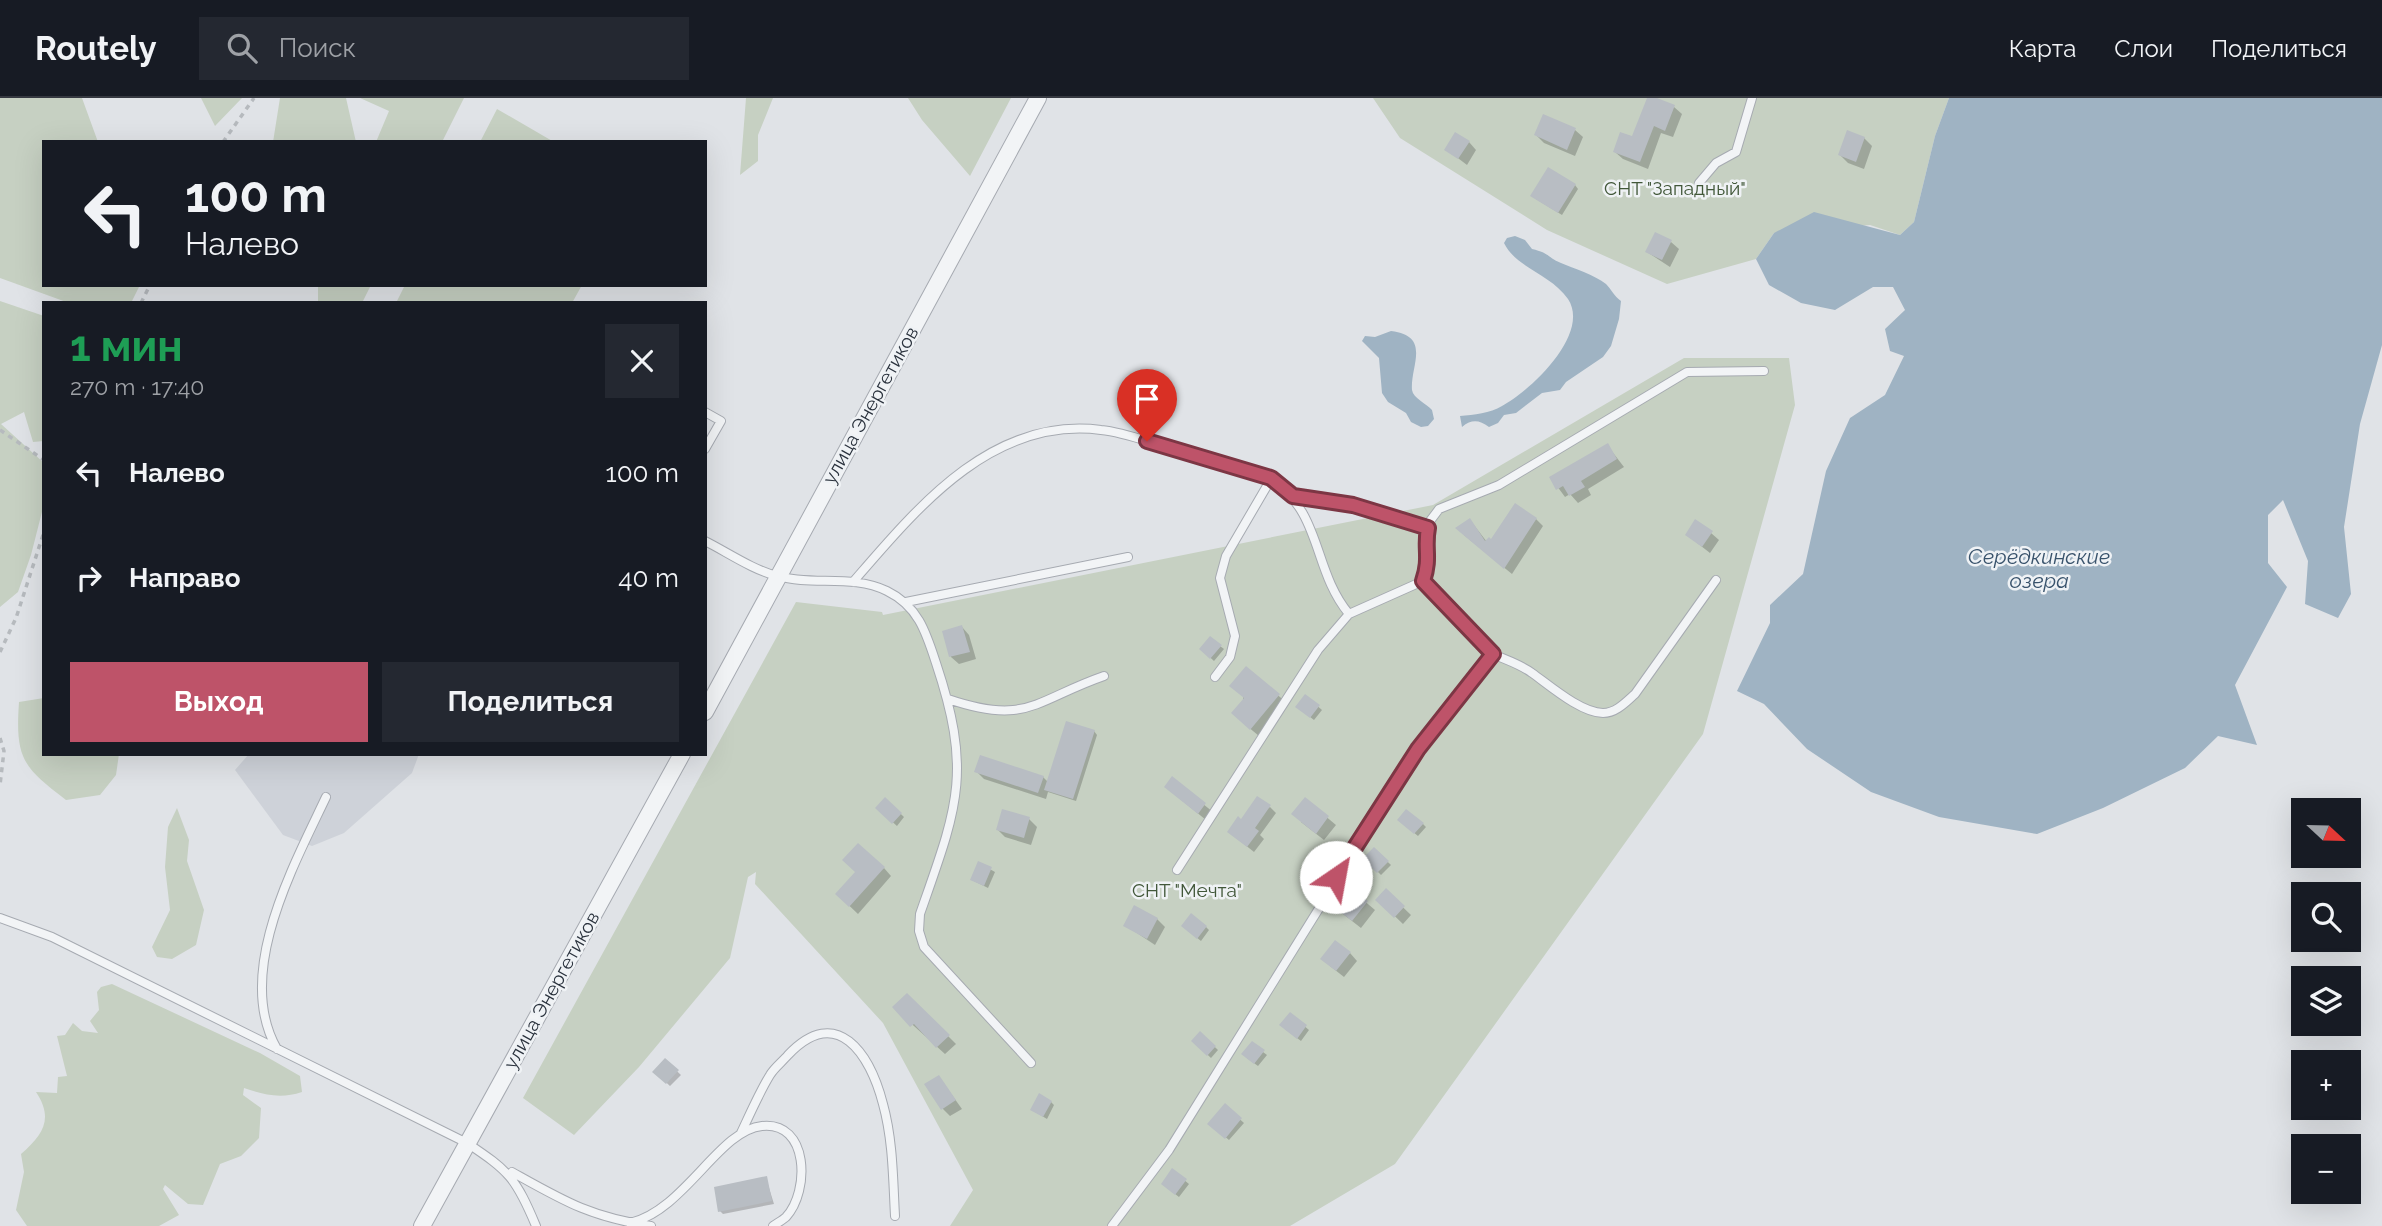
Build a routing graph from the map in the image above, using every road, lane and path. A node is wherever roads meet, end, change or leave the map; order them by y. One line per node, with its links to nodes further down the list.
1 (254, 98): 4 (path)
2 (1038, 98): 17 (street, улица Энергетиков)
3 (1752, 98): 5 (lane)
4 (224, 140)
5 (1699, 183)
6 (1764, 371): 13 (lane)
7 (707, 413): 9 (lane)
8 (0, 430): 10 (path)
9 (707, 445)
10 (42, 459)
11 (1271, 478): 12 (lane); 20 (lane); 26 (lane)
12 (1293, 496): 13 (lane); 22 (lane)
13 (1428, 528): 19 (lane)
14 (42, 538): 23 (path)
15 (707, 542): 17 (lane)
16 (1128, 557): 21 (lane)
17 (777, 576): 20 (lane); 28 (street, улица Энергетиков)
18 (1716, 580): 24 (lane)
19 (1423, 581): 22 (lane); 24 (lane)
20 (853, 582): 21 (lane)
21 (906, 602): 27 (lane)
22 (1349, 614): 33 (lane)
23 (0, 652)
24 (1493, 654): 46 (lane)
25 (1104, 676): 27 (lane)
26 (1215, 677)
27 (948, 699): 36 (lane)
28 (707, 708)
29 (0, 737): 31 (path)
30 (681, 756): 38 (street, улица Энергетиков)
31 (0, 785)
32 (326, 797): 35 (lane)
33 (1177, 870)
34 (0, 918): 35 (lane)
35 (278, 1050): 38 (lane)
36 (1031, 1063)
37 (741, 1133): 40 (lane); 41 (lane); 45 (lane)
38 (467, 1143): 39 (lane); 42 (street, улица Энергетиков)
39 (505, 1168): 41 (lane); 43 (lane)
40 (895, 1216)
41 (630, 1223): 44 (lane)
42 (422, 1226)
43 (536, 1226)
44 (651, 1226)
45 (773, 1226)
46 (1112, 1226)

